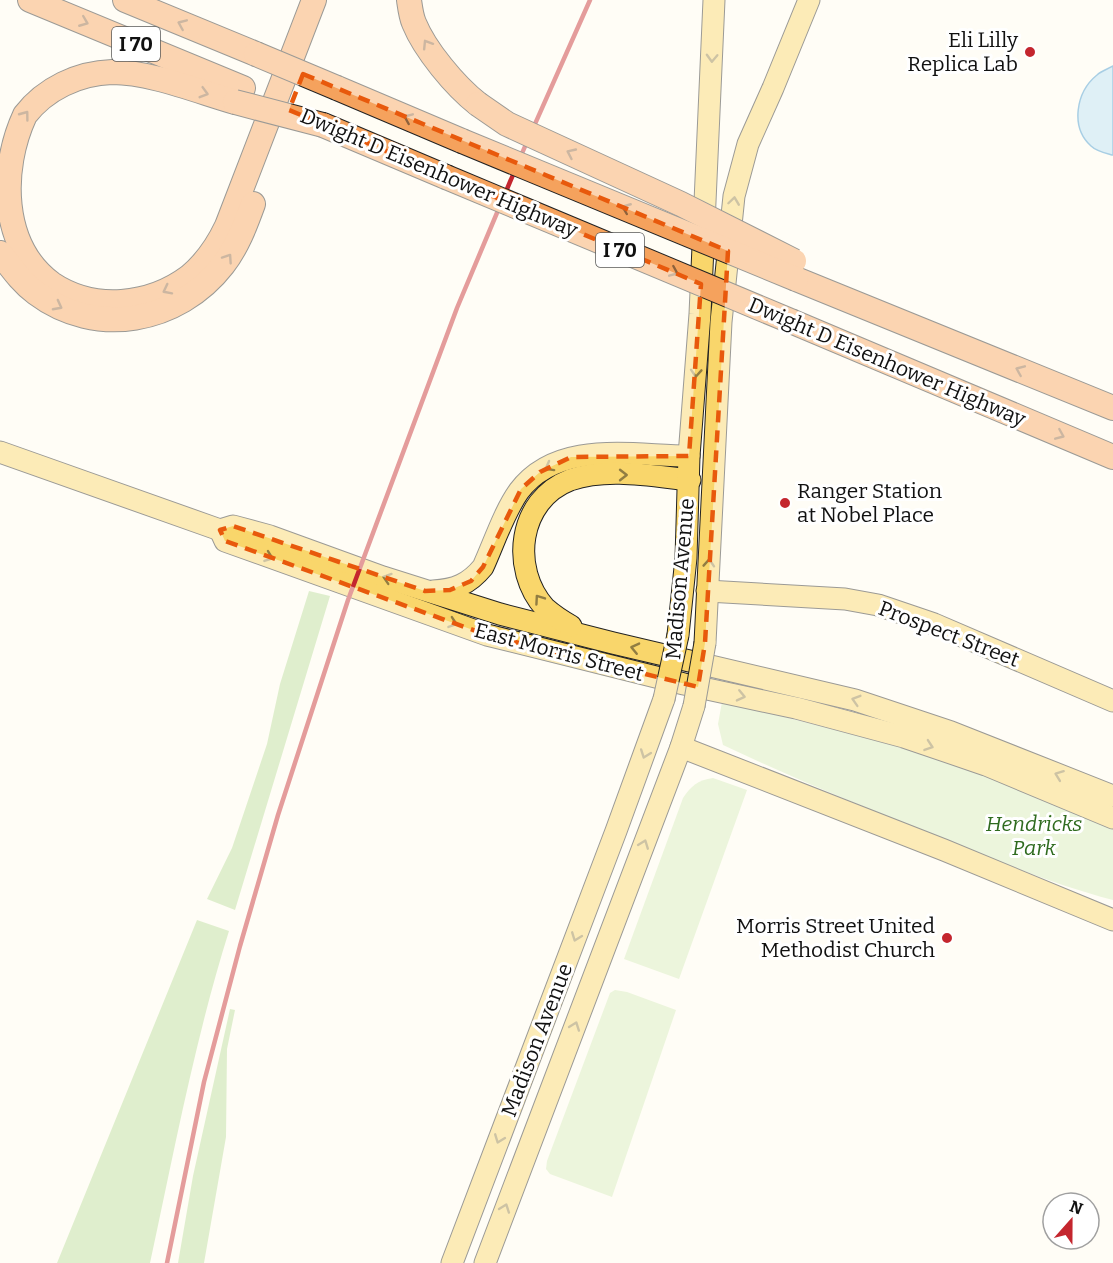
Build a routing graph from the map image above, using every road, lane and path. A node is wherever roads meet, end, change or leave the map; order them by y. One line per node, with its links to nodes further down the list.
1 (30, 0): 8 (highway, I 70, one-way to 8)
2 (125, 0): 10 (highway, Dwight D Eisenhower Highway / I 70, one-way to 2, bridge)
3 (314, 0): 8 (highway, one-way to 8)
4 (332, 0): 9 (highway, one-way to 4)
5 (409, 0): 10 (highway, one-way to 5, bridge)
6 (714, 0): 13 (main road, Madison Avenue, one-way to 13)
7 (809, 0): 18 (main road, Madison Avenue, one-way to 7)
8 (239, 95): 14 (highway, Dwight D Eisenhower Highway / I 70, one-way to 14, bridge)
9 (0, 253)
10 (795, 270): 11 (highway, Dwight D Eisenhower Highway / I 70, one-way to 10)
11 (1113, 408)
12 (0, 452): 16 (main road, East Morris Street)
13 (689, 456): 15 (main road, Madison Avenue); 17 (main road, one-way to 17)
14 (1113, 457)
15 (690, 480): 19 (main road, one-way to 15); 25 (main road, Madison Avenue, one-way to 25, bridge)
16 (220, 530): 17 (main road, East Morris Street, one-way to 16); 23 (main road, East Morris Street, one-way to 23)
17 (425, 591): 19 (main road, East Morris Street)
18 (707, 591): 20 (main road, Prospect Street); 21 (main road, Madison Avenue, bridge)
19 (605, 641): 22 (main road, East Morris Street, one-way to 19)
20 (1113, 701)
21 (681, 747): 24 (main road); 26 (main road, Madison Avenue, one-way to 21)
22 (1113, 796)
23 (1113, 818)
24 (1113, 920)
25 (452, 1263)
26 (485, 1263)

